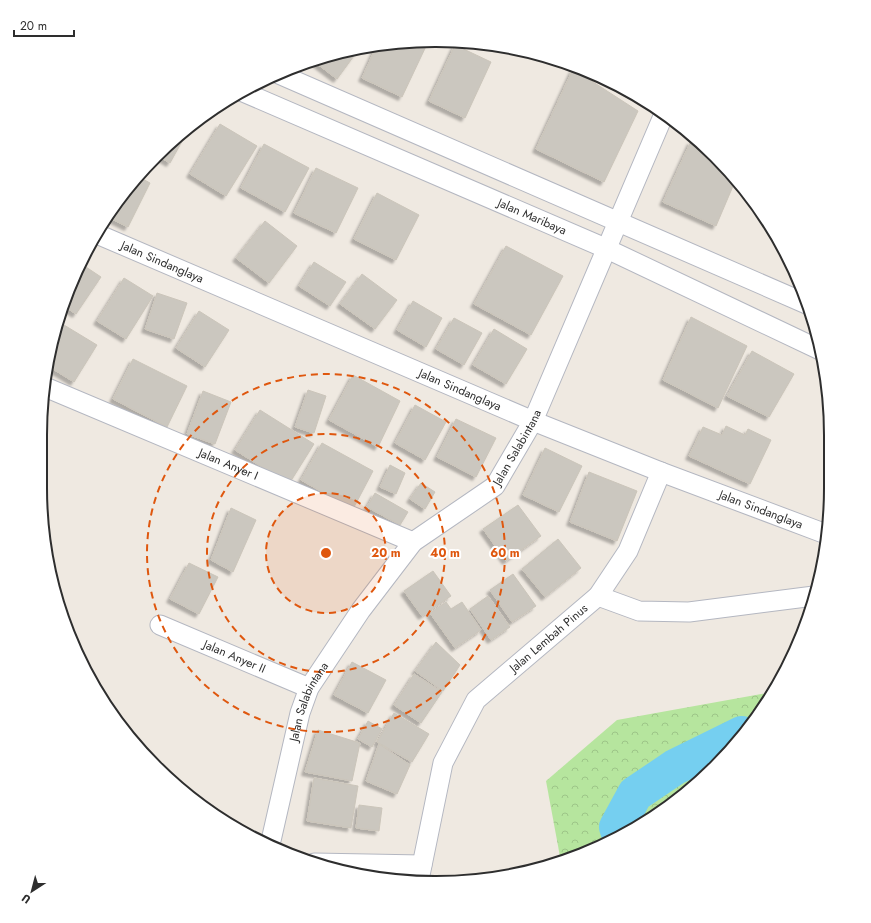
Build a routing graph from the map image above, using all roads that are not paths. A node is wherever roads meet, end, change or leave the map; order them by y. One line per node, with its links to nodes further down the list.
1 (286, 77): 4 (street)
2 (249, 95): 6 (street, Jalan Maribaya)
3 (662, 120): 4 (street, Jalan Salabintana)
4 (617, 221): 6 (street, Jalan Salabintana); 7 (street)
5 (102, 236): 10 (street, Jalan Sindanglaya)
6 (605, 248): 8 (street, Jalan Maribaya); 10 (street, Jalan Salabintana)
7 (799, 301)
8 (814, 347)
9 (50, 389): 13 (street, Jalan Anyer I)
10 (533, 421): 11 (street, Jalan Sindanglaya); 13 (street, Jalan Salabintana)
11 (661, 472): 12 (street, Jalan Sindanglaya); 14 (street)
12 (821, 532)
13 (413, 542): 17 (street, Jalan Salabintana)
14 (598, 596): 15 (street, Jalan Lembah Pinus); 20 (street, Jalan Lembah Pinus)
15 (808, 597)
16 (160, 625): 17 (street, Jalan Anyer II)
17 (309, 688): 18 (street, Jalan Salabintana)
18 (271, 839)
19 (346, 866): 20 (street)
20 (420, 872)

